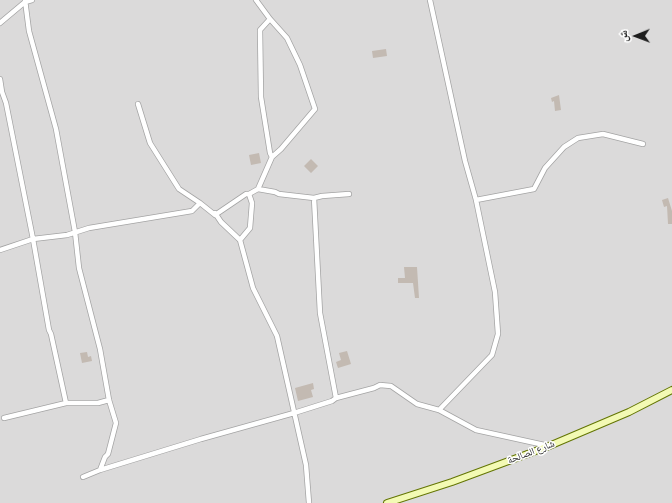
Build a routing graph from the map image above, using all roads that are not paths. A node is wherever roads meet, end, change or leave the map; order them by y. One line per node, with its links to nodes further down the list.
1 (32, 0): 4 (street)
2 (256, 0): 5 (street)
3 (430, 0): 15 (street)
4 (25, 1): 6 (street); 18 (street)
5 (270, 19): 10 (street); 10 (street)
6 (0, 23)
7 (0, 79): 19 (street)
8 (138, 104): 16 (street)
9 (643, 144): 15 (street)
10 (272, 157): 11 (street)
11 (258, 189): 12 (street); 14 (street)
12 (249, 194): 17 (street); 20 (street)
13 (349, 194): 14 (street)
14 (314, 198): 23 (street)
15 (476, 200): 26 (street)
16 (200, 203): 17 (street); 18 (street)
17 (215, 214): 20 (street)
18 (75, 232): 19 (street); 24 (street)
19 (33, 239): 21 (street); 25 (street)
20 (240, 240): 27 (street)
21 (0, 250)
22 (672, 390): 29 (main road, شارع الصالحة)
23 (336, 398): 26 (street); 27 (street)
24 (109, 400): 25 (street); 30 (street)
25 (66, 403): 28 (street)
26 (439, 410): 29 (street)
27 (294, 413): 30 (street); 32 (street)
28 (4, 418)
29 (549, 446): 33 (main road, شارع الصالحة)
30 (100, 470): 31 (street)
31 (83, 477)
32 (309, 503)
33 (386, 503)

